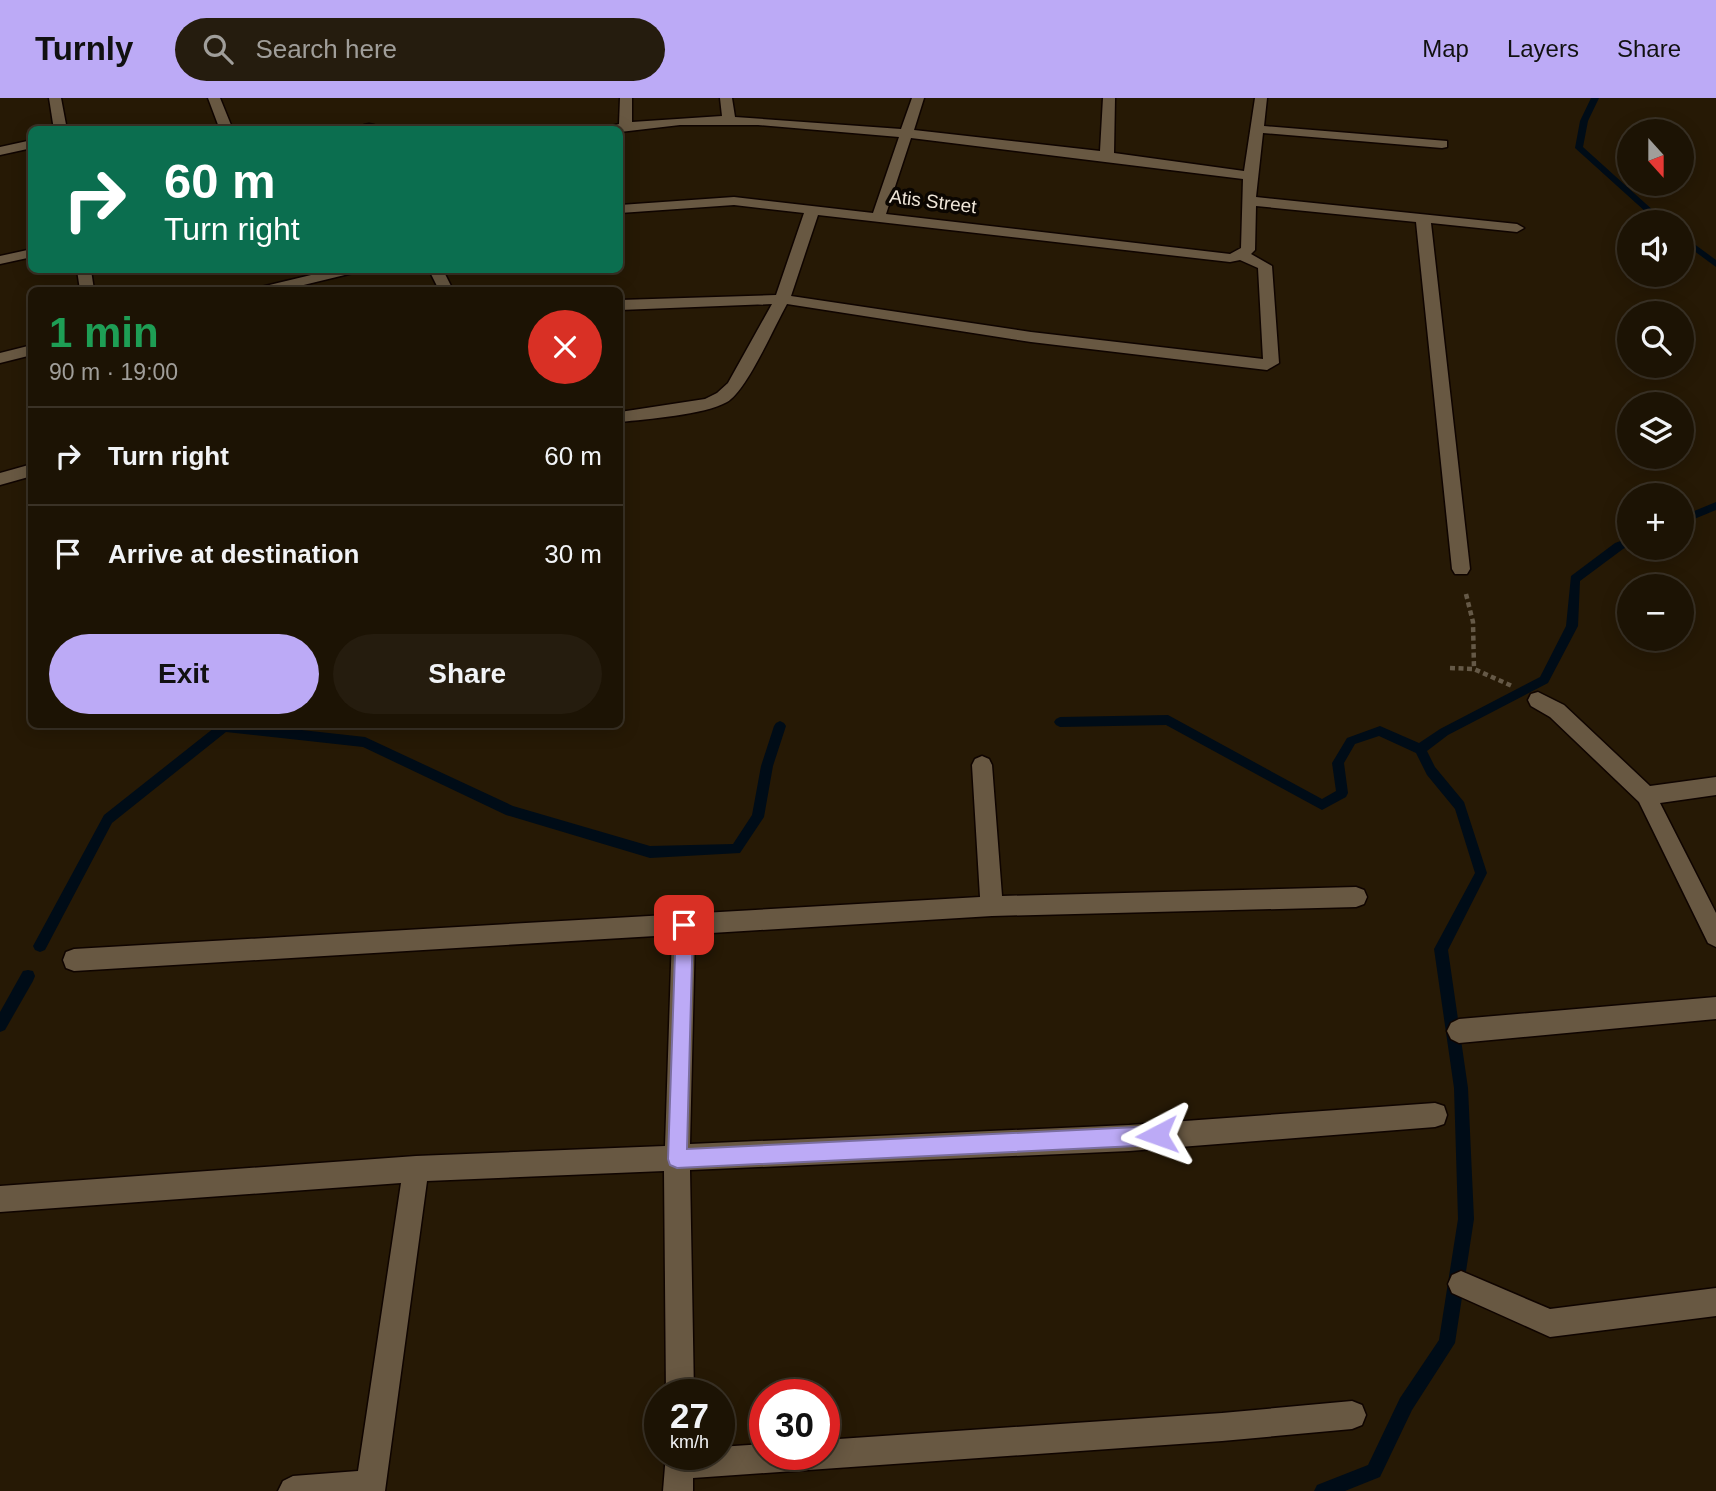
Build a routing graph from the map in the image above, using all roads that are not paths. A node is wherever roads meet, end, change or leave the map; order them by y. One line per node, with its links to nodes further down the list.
1 (55, 98): 10 (street)
2 (215, 98): 11 (street)
3 (626, 98): 9 (street)
4 (726, 98): 8 (street)
5 (918, 98): 14 (street)
6 (1110, 98): 18 (street)
7 (1261, 98): 13 (street)
8 (729, 120): 9 (street); 14 (street)
9 (626, 125): 12 (street)
10 (60, 126)
11 (226, 126)
12 (622, 126)
13 (1256, 129): 15 (street); 19 (street)
14 (906, 134): 18 (street); 23 (street)
15 (1442, 144)
16 (28, 145): 17 (street)
17 (0, 151)
18 (1107, 154): 19 (street)
19 (1250, 176): 20 (street)
20 (1251, 201): 24 (street); 27 (street)
21 (623, 209): 22 (street, Atis Street)
22 (813, 209): 23 (street, Atis Street); 31 (street)
23 (879, 215): 27 (street, Atis Street)
24 (1423, 218): 25 (street); 38 (street)
25 (1517, 228)
26 (28, 254): 28 (street)
27 (1241, 255): 31 (street)
28 (0, 260)
29 (336, 273): 30 (street)
30 (280, 287)
31 (782, 299): 32 (street); 35 (street)
32 (623, 304)
33 (28, 351): 34 (street)
34 (0, 358)
35 (623, 417)
36 (28, 471): 37 (street)
37 (0, 479)
38 (1461, 569)
39 (1538, 700): 42 (street)
40 (982, 765): 44 (street)
41 (1716, 786): 42 (street)
42 (1646, 796): 46 (street)
43 (1356, 897): 44 (street)
44 (992, 906): 45 (street)
45 (684, 925): 47 (street); 51 (street)
46 (1716, 936)
47 (74, 960)
48 (1716, 1008): 49 (street)
49 (1459, 1031)
50 (1435, 1115): 51 (street)
51 (677, 1159): 52 (street); 56 (street)
52 (416, 1169): 53 (street); 59 (street)
53 (0, 1199)
54 (1461, 1284): 55 (street)
55 (1716, 1302)
56 (680, 1379)
57 (1352, 1415): 58 (street)
58 (840, 1453)
59 (371, 1488): 60 (street)
60 (293, 1491)

